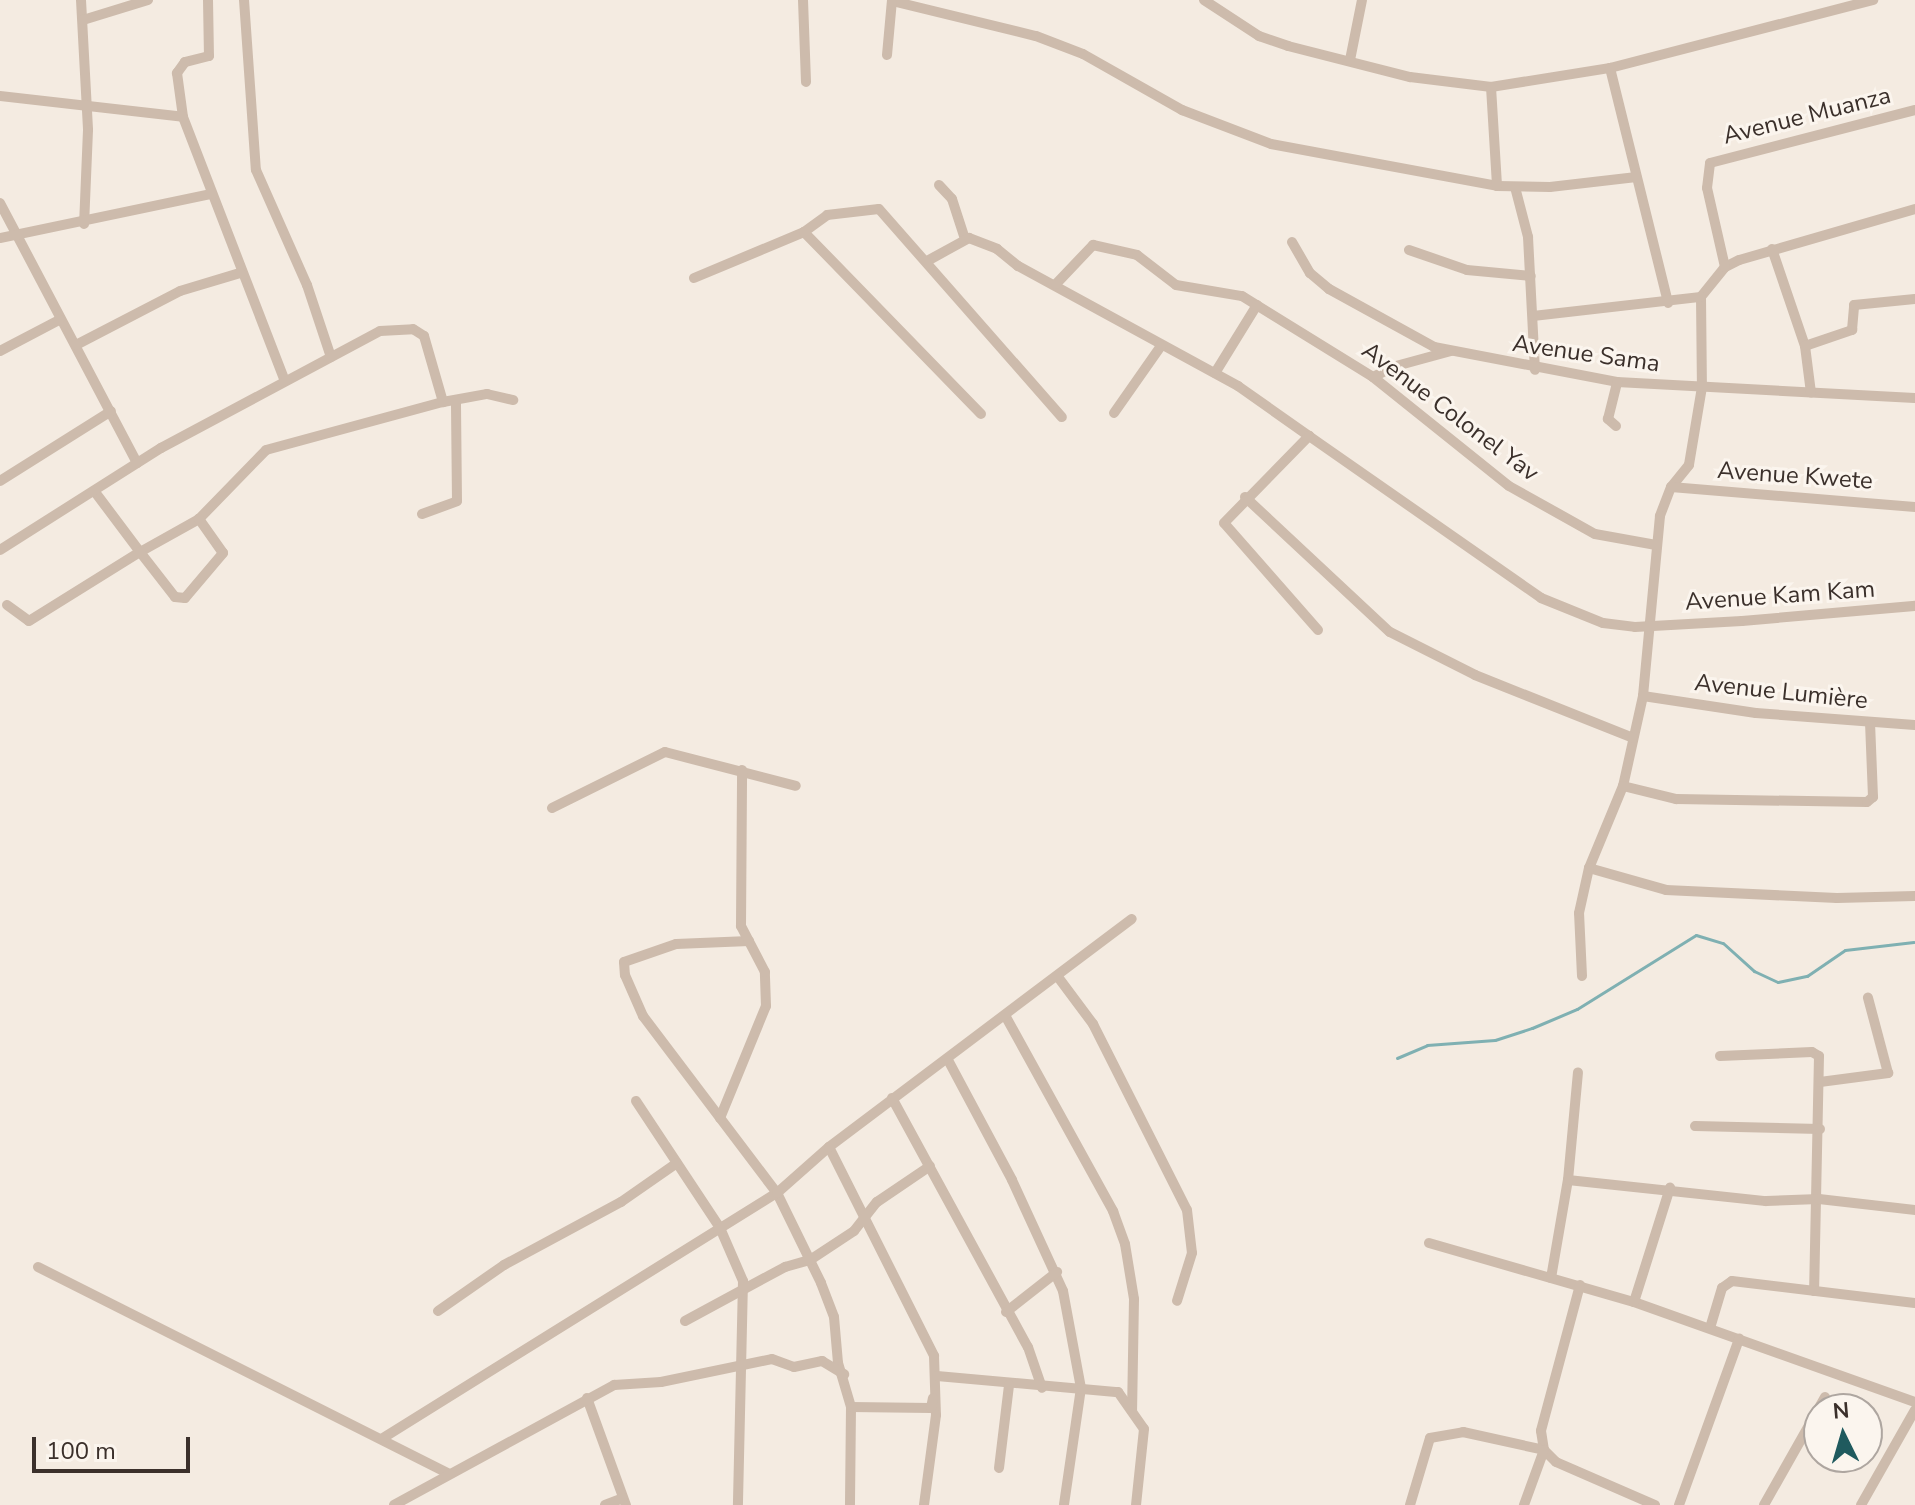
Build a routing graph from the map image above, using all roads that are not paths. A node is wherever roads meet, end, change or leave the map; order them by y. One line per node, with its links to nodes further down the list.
1 (81, 0): 10 (street)
2 (148, 0): 10 (street)
3 (208, 0): 19 (street)
4 (244, 0): 52 (street)
5 (803, 0): 14 (street)
6 (892, 0): 11 (street); 22 (street)
7 (1204, 0): 12 (street)
8 (1362, 0): 12 (street)
9 (1873, 0): 13 (street)
10 (83, 20): 17 (street)
11 (887, 55)
12 (1350, 60): 15 (street)
13 (1610, 68): 15 (street); 20 (street)
14 (806, 82)
15 (1491, 87): 22 (street)
16 (0, 96): 17 (street)
17 (87, 106): 19 (street); 27 (street)
18 (1915, 110): 36 (street, Avenue Muanza)
19 (183, 117): 24 (street)
20 (1636, 177): 23 (street); 43 (street)
21 (939, 185): 31 (street)
22 (1497, 186): 23 (street)
23 (1515, 187): 38 (street)
24 (211, 194): 27 (street); 37 (street)
25 (0, 203): 29 (street)
26 (1915, 209): 33 (street)
27 (84, 224): 29 (street)
28 (804, 232): 35 (street); 39 (street); 66 (street)
29 (19, 235): 30 (street); 46 (street)
30 (0, 238)
31 (965, 239): 35 (street); 40 (street, Avenue Kam Kam)
32 (1292, 242): 51 (street, Avenue Sama)
33 (1772, 249): 36 (street); 49 (street)
34 (1409, 250): 38 (street)
35 (929, 260): 67 (street)
36 (1725, 267): 41 (street)
37 (240, 273): 47 (street); 56 (street)
38 (1531, 276): 45 (street)
39 (694, 278)
40 (1056, 284): 44 (street, Avenue Colonel Yav); 48 (street, Avenue Kam Kam)
41 (1701, 297): 43 (street); 58 (street)
42 (1915, 299): 49 (street)
43 (1668, 303): 45 (street)
44 (1257, 305): 54 (street); 55 (street, Avenue Colonel Yav)
45 (1533, 316): 53 (street)
46 (59, 320): 47 (street); 50 (street)
47 (76, 345): 64 (street)
48 (1161, 346): 54 (street, Avenue Kam Kam); 65 (street)
49 (1805, 346): 59 (street)
50 (0, 351)
51 (1451, 351): 53 (street, Avenue Sama); 55 (street)
52 (331, 357): 56 (street); 63 (street)
53 (1535, 370): 57 (street, Avenue Sama)
54 (1215, 373): 69 (street, Avenue Kam Kam)
55 (1373, 377): 78 (street, Avenue Colonel Yav)
56 (284, 379): 70 (street)
57 (1617, 382): 58 (street, Avenue Sama); 68 (street)
58 (1702, 387): 59 (street, Avenue Sama); 72 (street)
59 (1811, 393): 60 (street, Avenue Sama)
60 (1915, 398)
61 (456, 400): 62 (street); 63 (street); 76 (street)
62 (513, 400)
63 (443, 402): 77 (street)
64 (111, 411): 70 (street); 71 (street)
65 (1114, 413)
66 (981, 414)
67 (1062, 417)
68 (1616, 426)
69 (1309, 436): 74 (street); 83 (street, Avenue Kam Kam)
70 (137, 463): 73 (street)
71 (0, 481)
72 (1671, 487): 75 (street, Avenue Kwete); 78 (street)
73 (95, 492): 79 (street); 80 (street)
74 (1245, 497): 84 (street); 88 (street)
75 (1915, 507)
76 (422, 514)
77 (199, 519): 80 (street); 80 (street)
78 (1656, 545): 83 (street)
79 (0, 550)
80 (140, 552): 81 (street)
81 (7, 605)
82 (1915, 606): 83 (street, Avenue Kam Kam)
83 (1648, 624): 85 (street)
84 (1318, 630)
85 (1643, 696): 86 (street, Avenue Lumière); 88 (street)
86 (1870, 722): 87 (street, Avenue Lumière); 91 (street)
87 (1915, 725)
88 (1633, 738): 91 (street)
89 (742, 770): 90 (street); 92 (street); 96 (street)
90 (796, 786)
91 (1623, 786): 93 (street)
92 (552, 808)
93 (1589, 868): 94 (street); 97 (street)
94 (1915, 896)
95 (1132, 919): 98 (street)
96 (749, 941): 107 (street); 107 (street)
97 (1582, 976)
98 (1058, 977): 100 (street); 128 (street)
99 (1868, 998): 104 (street)
100 (1006, 1017): 102 (street); 146 (street)
101 (1720, 1056): 104 (street)
102 (948, 1060): 105 (street); 123 (street)
103 (1578, 1072): 113 (street)
104 (1820, 1082): 109 (street)
105 (892, 1098): 110 (street); 112 (street)
106 (636, 1101): 111 (street)
107 (720, 1118): 115 (street)
108 (1695, 1126): 109 (street)
109 (1820, 1129): 116 (street)
110 (829, 1147): 115 (street); 118 (street)
111 (677, 1163): 119 (street); 131 (street)
112 (930, 1166): 118 (street); 132 (street)
113 (1568, 1180): 114 (street); 124 (street)
114 (1670, 1188): 116 (street); 129 (street)
115 (777, 1193): 119 (street); 121 (street)
116 (1819, 1199): 117 (street); 127 (street)
117 (1915, 1210)
118 (866, 1215): 121 (street); 138 (street)
119 (720, 1228): 126 (street); 148 (street)
120 (1429, 1243): 124 (street)
121 (810, 1260): 126 (street); 137 (street)
122 (38, 1267): 148 (street)
123 (1057, 1272): 132 (street); 141 (street)
124 (1551, 1278): 125 (street)
125 (1580, 1285): 129 (street); 149 (street)
126 (745, 1289): 133 (street); 136 (street)
127 (1814, 1291): 130 (street); 134 (street)
128 (1177, 1301)
129 (1634, 1302): 134 (street)
130 (1915, 1303)
131 (438, 1311)
132 (1006, 1312): 140 (street)
133 (685, 1321)
134 (1710, 1328): 135 (street)
135 (1739, 1339): 143 (street); 164 (street)
136 (744, 1363): 137 (street); 142 (street); 157 (street)
137 (844, 1374): 144 (street)
138 (937, 1376): 139 (street); 144 (street); 159 (street)
139 (1009, 1385): 140 (street); 150 (street)
140 (1042, 1388): 141 (street)
141 (1081, 1388): 146 (street); 160 (street)
142 (587, 1398): 151 (street); 153 (street)
143 (1915, 1402)
144 (851, 1407): 158 (street)
145 (1915, 1410): 166 (street)
146 (1132, 1411): 161 (street)
147 (1803, 1436): 165 (street)
148 (383, 1438): 151 (street)
149 (1544, 1450): 154 (street); 162 (street); 163 (street)
150 (999, 1468)
151 (449, 1474): 152 (street)
152 (411, 1500): 155 (street)
153 (624, 1501): 156 (street)
154 (1650, 1504)
155 (394, 1505)
156 (605, 1505)
157 (738, 1505)
158 (850, 1505)
159 (924, 1505)
160 (1064, 1505)
161 (1136, 1505)
162 (1410, 1505)
163 (1524, 1505)
164 (1679, 1505)
165 (1764, 1505)
166 (1861, 1505)

